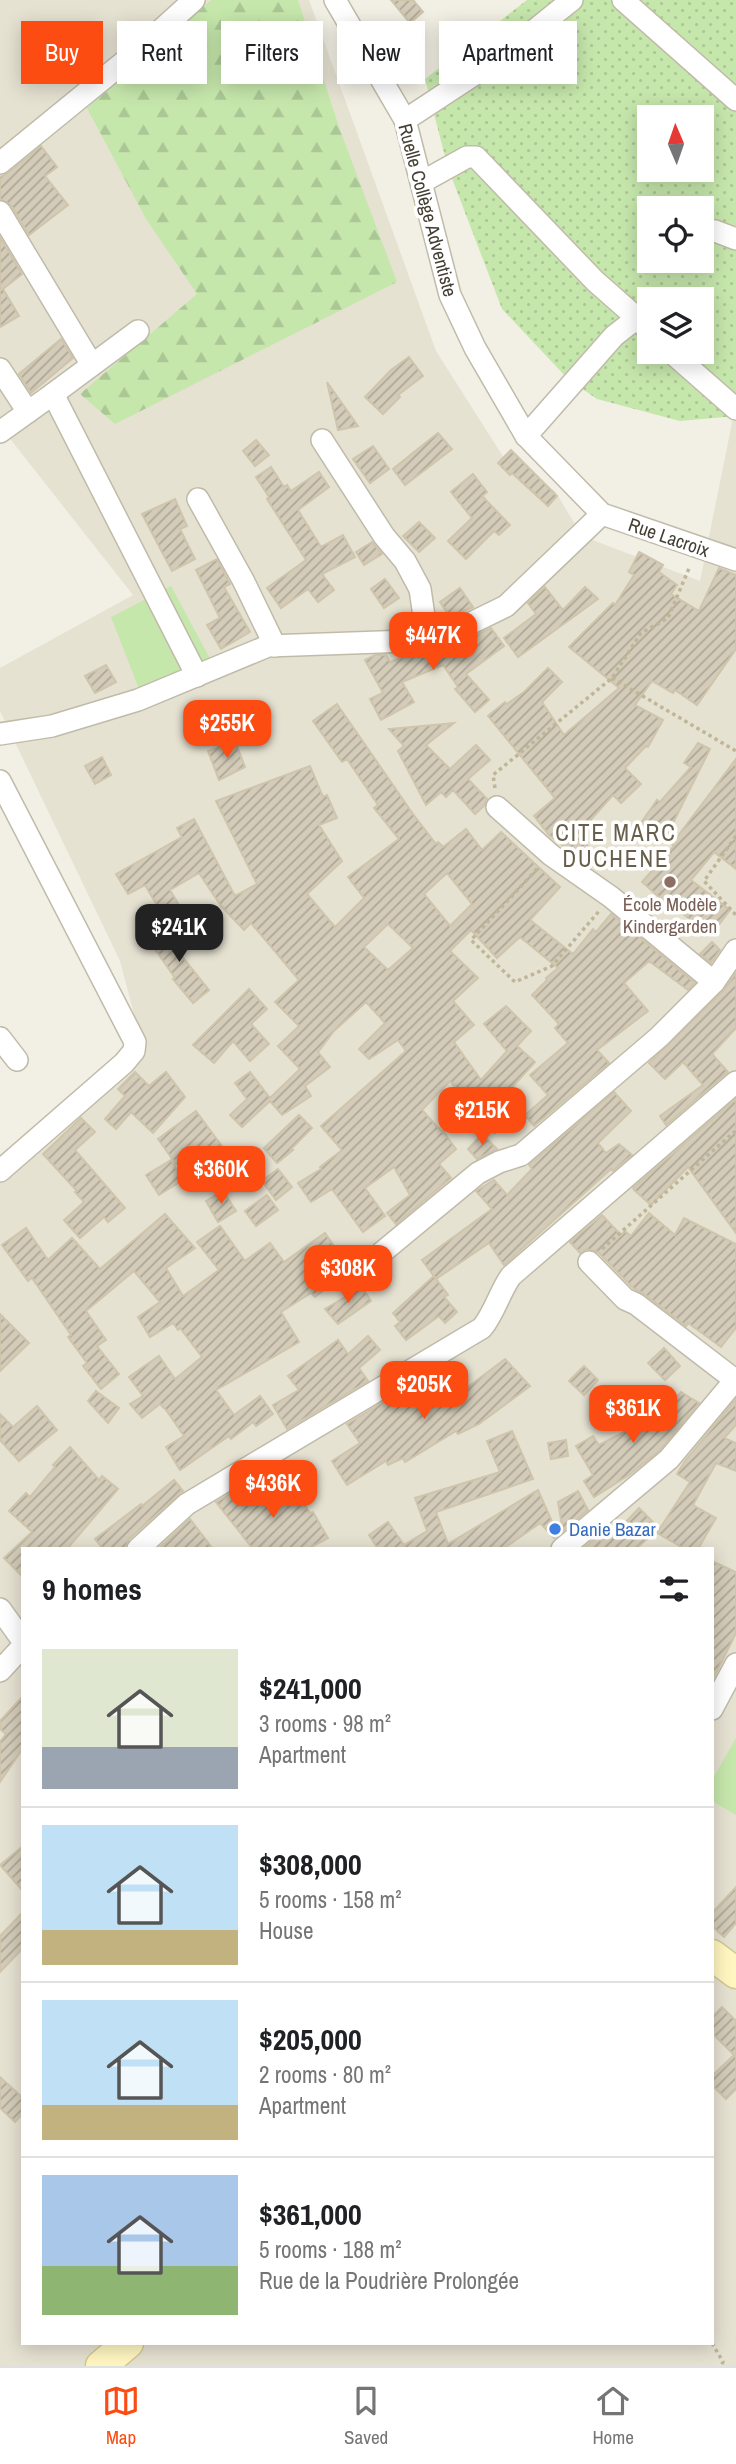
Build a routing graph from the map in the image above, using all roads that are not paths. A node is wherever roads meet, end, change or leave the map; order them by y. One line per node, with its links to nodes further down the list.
1 (194, 0): 7 (street)
2 (335, 0): 6 (street, Ruelle Collège Adventiste)
3 (572, 0): 6 (street)
4 (623, 0): 5 (street)
5 (736, 100)
6 (405, 120): 8 (street, Ruelle Collège Adventiste)
7 (0, 163)
8 (422, 182): 12 (street); 22 (street, Ruelle Collège Adventiste)
9 (0, 212): 16 (street)
10 (714, 231): 11 (street)
11 (736, 239)
12 (637, 320)
13 (637, 327): 22 (street)
14 (138, 331): 16 (street)
15 (685, 364): 19 (street)
16 (92, 365): 18 (street)
17 (0, 369): 20 (street)
18 (53, 394): 20 (street); 29 (street)
19 (736, 409)
20 (28, 412): 21 (street)
21 (0, 432)
22 (526, 436): 25 (street, Ruelle Collège Adventiste)
23 (322, 440): 27 (street)
24 (198, 499): 28 (street)
25 (602, 514): 26 (street, Rue Lacroix); 27 (street)
26 (732, 552)
27 (427, 637): 28 (street)
28 (275, 646): 29 (street)
29 (197, 676): 30 (street)
30 (0, 734)
31 (0, 780): 38 (street)
32 (497, 807): 34 (street)
33 (736, 950): 34 (street)
34 (714, 982): 40 (street)
35 (0, 1038): 36 (street)
36 (17, 1060)
37 (736, 1082): 42 (street)
38 (0, 1171)
39 (589, 1262): 41 (street)
40 (357, 1273)
41 (736, 1379): 43 (street)
42 (140, 1547)
43 (564, 1547)
44 (0, 1609): 45 (street)
45 (21, 1641)
46 (21, 1646): 48 (street)
47 (736, 1664): 49 (street)
48 (0, 1671)
49 (714, 1705)
50 (714, 1956): 51 (street)
51 (736, 1973)
52 (126, 2345): 53 (street)
53 (102, 2366)

